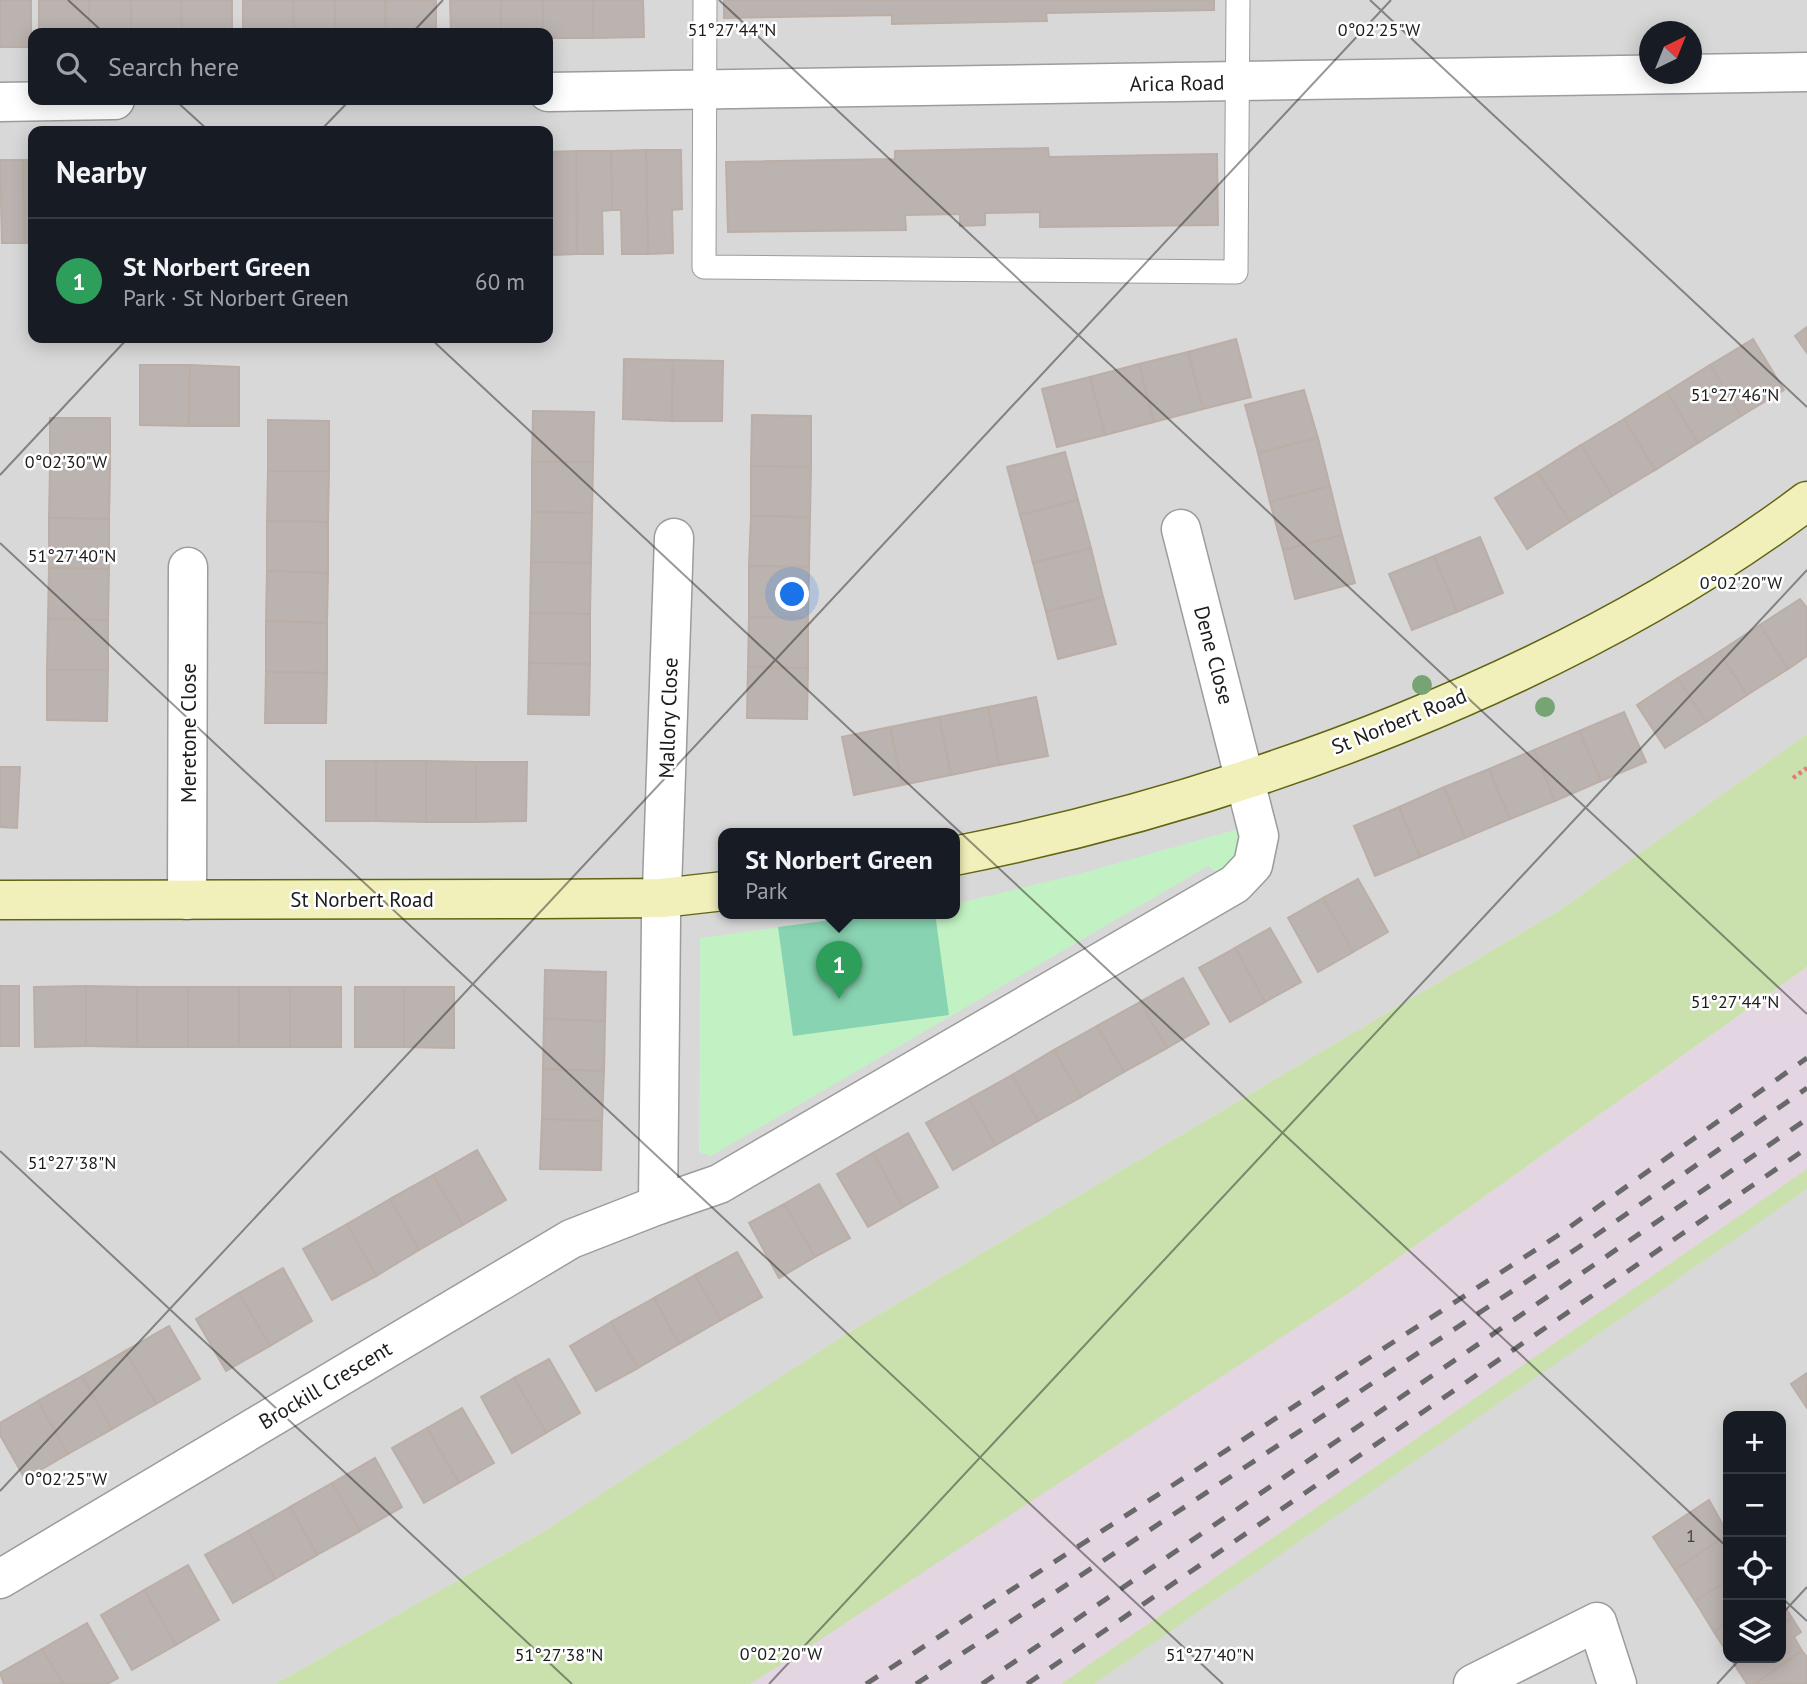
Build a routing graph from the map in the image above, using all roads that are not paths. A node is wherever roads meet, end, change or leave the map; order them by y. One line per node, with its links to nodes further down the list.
1 (705, 0): 5 (lane)
2 (1238, 0): 4 (lane)
3 (1807, 72): 4 (street, Arica Road)
4 (1237, 82): 5 (street, Arica Road); 5 (lane)
5 (705, 90): 6 (street, Arica Road)
6 (553, 93)
7 (0, 102): 8 (street)
8 (28, 102)
9 (1807, 501): 13 (street, St Norbert Road)
10 (1181, 529): 13 (street, Dene Close)
11 (674, 538): 16 (street, Mallory Close)
12 (188, 567): 18 (street, Meretone Close)
13 (1246, 782): 14 (street, St Norbert Road); 19 (street, Dene Close)
14 (960, 854)
15 (718, 892): 16 (street, St Norbert Road)
16 (662, 898): 18 (street, St Norbert Road); 19 (street, Mallory Close)
17 (0, 900): 18 (street, St Norbert Road)
18 (187, 900)
19 (658, 1205): 20 (street, Brockill Crescent)
20 (0, 1579)
21 (1474, 1684): 22 (street)
22 (1617, 1684)

